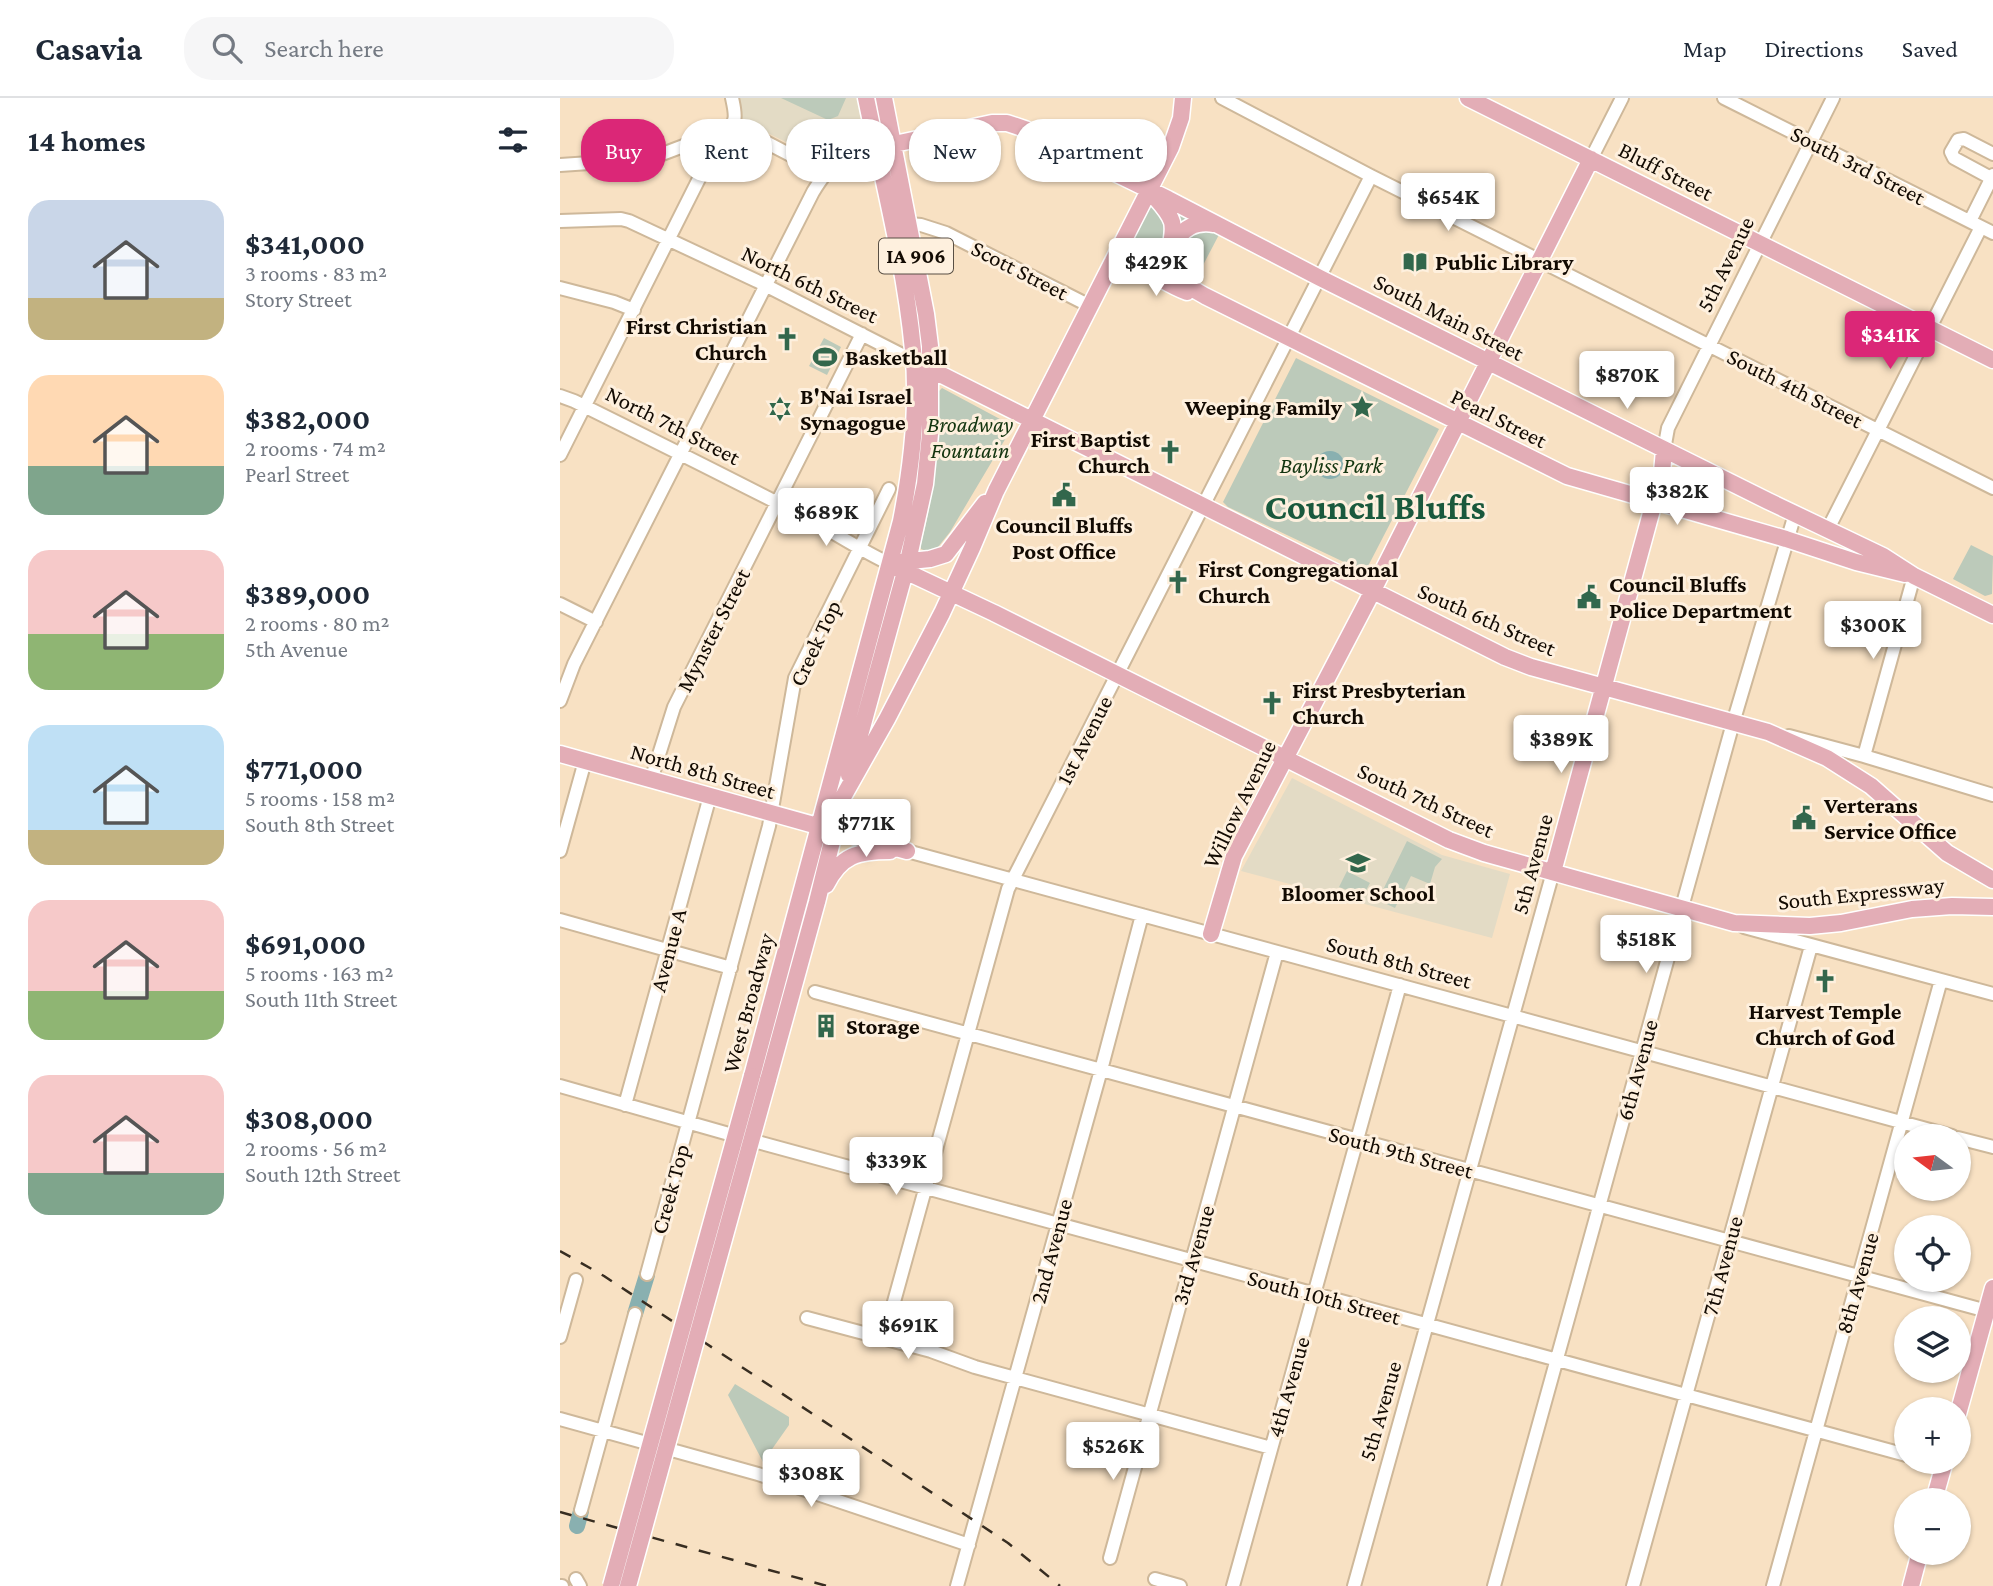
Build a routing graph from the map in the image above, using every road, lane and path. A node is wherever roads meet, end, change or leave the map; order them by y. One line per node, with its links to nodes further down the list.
1 (732, 98): 10 (street)
2 (866, 98): 11 (main road, IA 906)
3 (884, 98): 12 (main road, IA 906)
4 (1183, 98): 25 (main road, West Broadway)
5 (1222, 98): 19 (street, South 4th Street)
6 (1468, 98): 17 (main road, Bluff Street)
7 (1622, 98): 17 (street, Willow Avenue)
8 (1724, 98): 13 (street, South 3rd Street)
9 (1833, 98): 13 (street, 5th Avenue)
10 (732, 119)
11 (874, 119)
12 (884, 119)
13 (1812, 142): 29 (street, South 3rd Street); 31 (street, 5th Avenue)
14 (895, 144): 25 (main road, South Main Street)
15 (680, 147): 18 (street)
16 (1993, 154): 20 (street)
17 (1591, 159): 31 (main road, Bluff Street); 33 (main road, Willow Avenue)
18 (560, 165)
19 (1371, 176): 33 (street, South 4th Street); 35 (street, 1st Avenue)
20 (1992, 176): 29 (street)
21 (895, 180): 27 (main road, IA 906)
22 (700, 182): 30 (street)
23 (820, 182): 36 (street)
24 (889, 182): 45 (main road, IA 906)
25 (1149, 190): 28 (main road, South Main Street); 32 (main road, Pearl Street); 34 (main road, West Broadway)
26 (560, 221): 30 (street, North 6th Street)
27 (909, 224): 39 (street, Scott Street); 48 (main road, IA 906)
28 (1218, 225): 32 (main road); 35 (main road, South Main Street)
29 (1981, 227): 41 (street)
30 (670, 240): 36 (street, North 6th Street); 40 (street)
31 (1761, 244): 41 (main road, Bluff Street); 44 (street, 5th Avenue)
32 (1171, 251): 38 (main road, Pearl Street)
33 (1540, 260): 44 (street, South 4th Street); 47 (main road, Willow Avenue)
34 (1113, 261): 38 (main road); 39 (main road, West Broadway)
35 (1320, 278): 43 (street, 1st Avenue); 47 (main road, South Main Street)
36 (766, 286): 42 (street, North 6th Street); 55 (street)
37 (560, 288): 40 (street)
38 (1205, 296): 43 (main road, Pearl Street)
39 (1090, 306): 51 (main road, West Broadway)
40 (634, 310): 50 (street)
41 (1930, 328): 46 (main road, Bluff Street); 53 (street)
42 (862, 334): 45 (street, North 6th Street); 60 (street, Mynster Street)
43 (1290, 338): 52 (main road, Pearl Street); 62 (street, 1st Avenue)
44 (1710, 345): 53 (street, South 4th Street); 54 (street, 5th Avenue)
45 (914, 360): 48 (main road, North 6th Street); 67 (main road, IA 906)
46 (1993, 360)
47 (1489, 362): 52 (main road, Willow Avenue); 54 (main road, South Main Street)
48 (930, 369): 51 (main road, North 6th Street); 68 (main road, IA 906)
49 (560, 396): 50 (street, North 7th Street)
50 (585, 406): 55 (street, North 7th Street); 56 (street)
51 (1032, 420): 59 (main road, West Broadway); 62 (main road, South 6th Street)
52 (1458, 423): 61 (main road, Pearl Street); 70 (main road, Willow Avenue)
53 (1877, 430): 57 (street, South 4th Street); 64 (street)
54 (1664, 450): 61 (main road, 5th Avenue); 63 (main road, South Main Street)
55 (681, 454): 60 (street, North 7th Street); 74 (street)
56 (560, 455)
57 (1993, 488)
58 (889, 489): 66 (street, Creek Top)
59 (996, 491): 68 (main road, West Broadway); 71 (main road, West Broadway)
60 (777, 502): 66 (street, North 7th Street); 84 (street, Mynster Street)
61 (1655, 502): 65 (main road, Pearl Street); 76 (main road, 5th Avenue)
62 (1204, 507): 70 (main road, South 6th Street); 75 (street, 1st Avenue)
63 (1795, 514): 64 (main road, South Main Street); 65 (street, 6th Avenue)
64 (1828, 529): 69 (main road, South Main Street)
65 (1786, 539): 69 (main road, Pearl Street); 78 (street, 6th Avenue)
66 (860, 549): 67 (street, North 7th Street); 88 (street, Creek Top)
67 (890, 564): 68 (main road, West Broadway); 89 (main road, West Broadway)
68 (907, 566): 71 (main road); 87 (main road)
69 (1914, 576): 73 (main road, South Main Street); 81 (street)
70 (1372, 592): 76 (main road, South 6th Street); 82 (main road, Willow Avenue)
71 (951, 593): 75 (main road, South 7th Street); 87 (main road, West Broadway)
72 (560, 604): 74 (street)
73 (1993, 615)
74 (596, 622): 77 (street)
75 (1118, 675): 82 (main road, South 7th Street); 95 (street, 1st Avenue)
76 (1604, 688): 78 (main road, South 6th Street); 93 (main road, 5th Avenue)
77 (560, 701)
78 (1733, 723): 79 (main road, South 6th Street); 98 (street, 6th Avenue)
79 (1768, 732): 81 (street, South 6th Street); 94 (main road, South Expressway)
80 (560, 754): 83 (main road, North 8th Street)
81 (1864, 756): 85 (street, South 6th Street)
82 (1286, 759): 93 (main road, South 7th Street); 102 (main road, Willow Avenue)
83 (585, 761): 84 (main road, North 8th Street); 91 (street)
84 (651, 780): 86 (main road, North 8th Street)
85 (1992, 792)
86 (710, 796): 88 (main road, North 8th Street); 104 (street, Avenue A)
87 (843, 797): 90 (main road, West Broadway)
88 (772, 814): 89 (main road, North 8th Street); 106 (street, Creek Top)
89 (817, 826): 90 (main road, North 8th Street); 115 (main road, West Broadway)
90 (834, 831): 92 (main road, South 8th Street); 96 (main road, West Broadway)
91 (560, 851)
92 (907, 851): 95 (street, South 8th Street); 96 (main road)
93 (1553, 873): 98 (main road, South 7th Street); 111 (street, 5th Avenue)
94 (1993, 880)
95 (1012, 881): 99 (street, South 8th Street); 112 (street, 1st Avenue)
96 (817, 902): 115 (main road, West Broadway)
97 (1993, 907): 101 (main road, South Expressway)
98 (1682, 908): 101 (main road, South 7th Street); 113 (street, 6th Avenue)
99 (1142, 915): 102 (street, South 8th Street); 114 (street, 2nd Avenue)
100 (560, 920): 104 (street)
101 (1734, 923): 103 (street, South 7th Street)
102 (1211, 934): 105 (street, South 8th Street)
103 (1811, 946): 107 (street, South 7th Street); 117 (street, 7th Avenue)
104 (667, 950): 106 (street); 118 (street, Avenue A)
105 (1278, 952): 108 (street, South 8th Street); 119 (street, 3rd Avenue)
106 (731, 968): 120 (street, Creek Top)
107 (1941, 981): 110 (street, South 7th Street); 121 (street, 8th Avenue)
108 (1400, 985): 111 (street, South 8th Street); 123 (street, 4th Avenue)
109 (815, 992): 112 (street, South 9th Street)
110 (1993, 995)
111 (1513, 1017): 113 (street, South 8th Street); 126 (street, 5th Avenue)
112 (967, 1033): 114 (street, South 9th Street); 127 (street, 1st Avenue)
113 (1642, 1051): 117 (street, South 8th Street); 128 (street, 6th Avenue)
114 (1101, 1070): 119 (street, South 9th Street); 129 (street, 2nd Avenue)
115 (760, 1078): 158 (main road, West Broadway, bridge); 159 (main road, West Broadway, bridge)
116 (560, 1086): 118 (street, South 10th Street)
117 (1772, 1087): 121 (street, South 8th Street); 130 (street, 7th Avenue)
118 (625, 1105): 120 (street, South 10th Street)
119 (1234, 1106): 123 (street, South 9th Street); 131 (street, 3rd Avenue)
120 (688, 1122): 127 (street, South 10th Street); 132 (street, Creek Top)
121 (1902, 1122): 122 (street, South 8th Street); 133 (street, 8th Avenue)
122 (1909, 1124)
123 (1357, 1139): 126 (street, South 9th Street); 136 (street, 4th Avenue)
124 (1971, 1141): 125 (street)
125 (1993, 1147)
126 (1471, 1171): 128 (street, South 9th Street); 140 (street, 5th Avenue)
127 (925, 1187): 129 (street, South 10th Street); 142 (street, 1st Avenue)
128 (1600, 1206): 130 (street, South 9th Street); 143 (street, 6th Avenue)
129 (1058, 1224): 131 (street, South 10th Street); 144 (street, 2nd Avenue)
130 (1729, 1241): 133 (street, South 9th Street); 145 (street, 7th Avenue)
131 (1192, 1260): 136 (street, South 10th Street); 147 (street, 3rd Avenue)
132 (647, 1273)
133 (1859, 1276): 137 (street, South 9th Street); 149 (street, 8th Avenue)
134 (576, 1280): 141 (street)
135 (1993, 1288): 137 (main road)
136 (1314, 1293): 140 (street, South 10th Street); 151 (street, 4th Avenue)
137 (1987, 1311): 146 (main road)
138 (635, 1314): 150 (street)
139 (807, 1318): 142 (street)
140 (1428, 1325): 143 (street, South 10th Street); 163 (street, 5th Avenue)
141 (560, 1336)
142 (884, 1338): 144 (street)
143 (1557, 1360): 145 (street, South 10th Street); 164 (street, 6th Avenue)
144 (1016, 1378): 147 (street); 154 (street, 2nd Avenue)
145 (1687, 1395): 149 (street, South 10th Street); 165 (street, 7th Avenue)
146 (1963, 1397)
147 (1149, 1415): 151 (street); 155 (street, 3rd Avenue)
148 (560, 1419): 150 (street)
149 (1816, 1430): 152 (street, South 10th Street); 166 (street, 8th Avenue)
150 (603, 1431): 153 (street); 154 (street)
151 (1270, 1448): 162 (street, 4th Avenue)
152 (1894, 1452)
153 (581, 1510)
154 (969, 1545): 160 (street, 2nd Avenue)
155 (1110, 1558)
156 (1916, 1565): 167 (main road)
157 (1155, 1579): 161 (street)
158 (611, 1586)
159 (628, 1586)
160 (957, 1586)
161 (1180, 1586)
162 (1233, 1586)
163 (1354, 1586)
164 (1494, 1586)
165 (1633, 1586)
166 (1773, 1586)
167 (1910, 1586)

